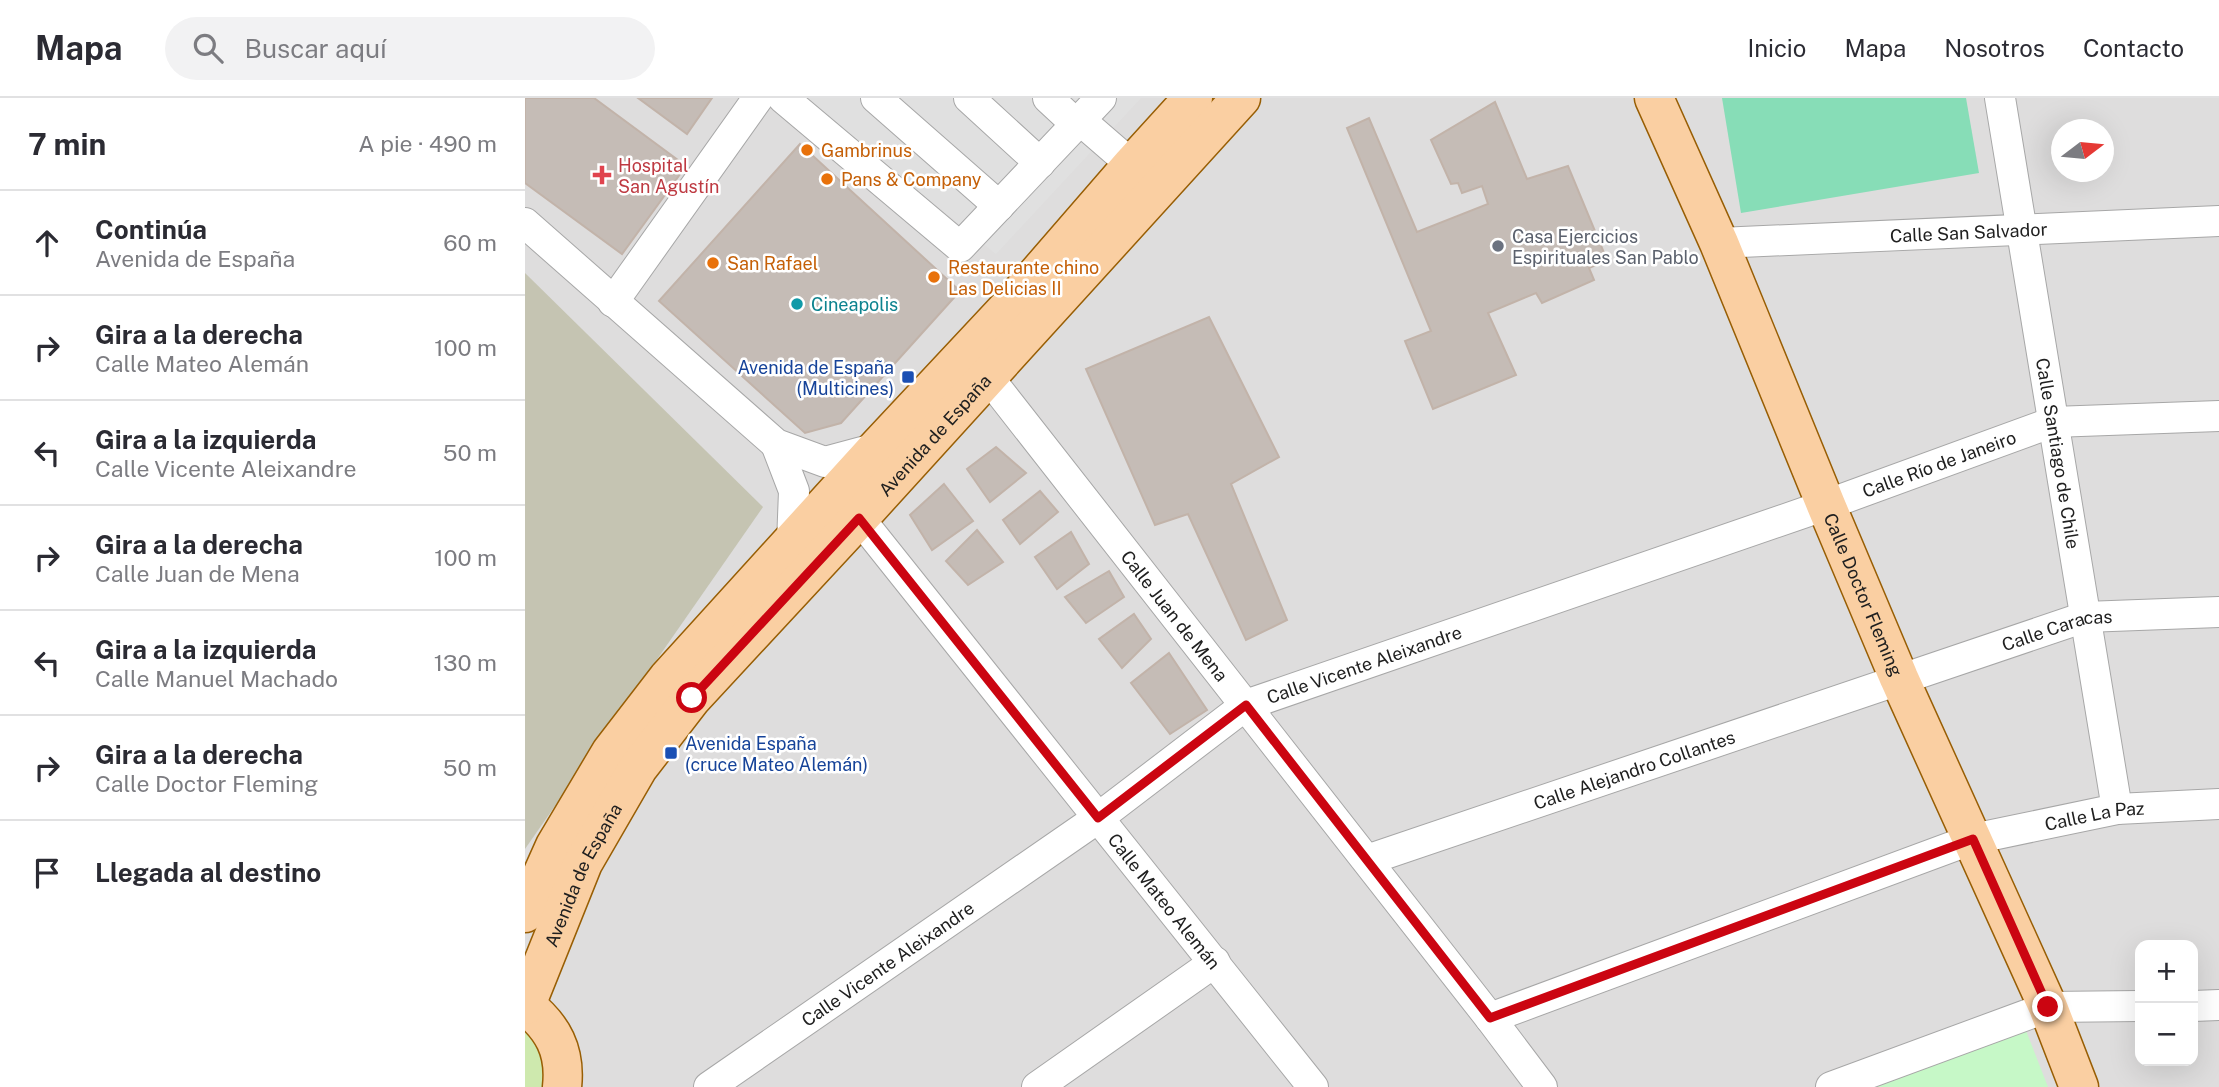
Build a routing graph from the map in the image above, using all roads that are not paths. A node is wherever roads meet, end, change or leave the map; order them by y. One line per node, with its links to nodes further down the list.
1 (758, 98): 19 (street)
2 (783, 98): 14 (street)
3 (876, 98): 14 (street)
4 (968, 98): 12 (street)
5 (1048, 98): 11 (street)
6 (1101, 98): 11 (street)
7 (1193, 98): 13 (main road, Avenida de España)
8 (1241, 98): 20 (main road, Avenida de España)
9 (1654, 98): 18 (main road, Calle Doctor Fleming)
10 (2000, 98): 17 (street, Calle Santiago de Chile)
11 (1078, 122): 12 (street); 13 (street)
12 (1040, 163): 14 (street)
13 (1132, 165): 24 (main road, Avenida de España)
14 (999, 206)
15 (2219, 221): 17 (street, Calle San Salvador)
16 (525, 223): 19 (street)
17 (2022, 230): 18 (street, Calle San Salvador); 22 (street, Calle Santiago de Chile)
18 (1719, 243): 25 (main road, Calle Doctor Fleming)
19 (613, 302): 23 (street)
20 (988, 377): 26 (main road, Avenida de España); 31 (street, Calle Juan de Mena)
21 (2219, 416): 22 (street, Calle Río de Janeiro)
22 (2053, 422): 25 (street, Calle Río de Janeiro); 29 (street, Calle Santiago de Chile)
23 (776, 444): 24 (street); 27 (street)
24 (877, 448): 27 (main road, Avenida de España)
25 (1826, 505): 30 (main road, Calle Doctor Fleming); 31 (street, Calle Vicente Aleixandre)
26 (859, 518): 34 (street, Calle Mateo Alemán); 39 (main road, Avenida de España)
27 (792, 543): 37 (main road, Avenida de España)
28 (2219, 612): 29 (street, Calle Caracas)
29 (2085, 617): 30 (street, Calle Caracas); 33 (street, Calle Santiago de Chile)
30 (1899, 678): 35 (main road, Calle Doctor Fleming); 36 (street, Calle Alejandro Collantes)
31 (1246, 705): 34 (street, Calle Vicente Aleixandre); 36 (street, Calle Juan de Mena)
32 (2219, 804): 33 (street, Calle La Paz)
33 (2117, 808): 35 (street, Calle La Paz)
34 (1098, 818): 38 (street, Calle Mateo Alemán); 46 (street, Calle Vicente Aleixandre)
35 (1973, 839): 43 (main road, Calle Doctor Fleming); 44 (street, Calle La Paz)
36 (1367, 860): 44 (street, Calle Juan de Mena)
37 (525, 914)
38 (1215, 962): 47 (street); 48 (street, Calle Mateo Alemán)
39 (525, 1005): 45 (main road)
40 (2219, 1005): 42 (street)
41 (2135, 1006): 43 (street)
42 (2198, 1006)
43 (2048, 1007): 50 (street); 51 (main road, Calle Doctor Fleming)
44 (1490, 1018): 49 (street, Calle Juan de Mena)
45 (562, 1087)
46 (709, 1087)
47 (1037, 1087)
48 (1313, 1087)
49 (1542, 1087)
50 (1831, 1087)
51 (2079, 1087)

